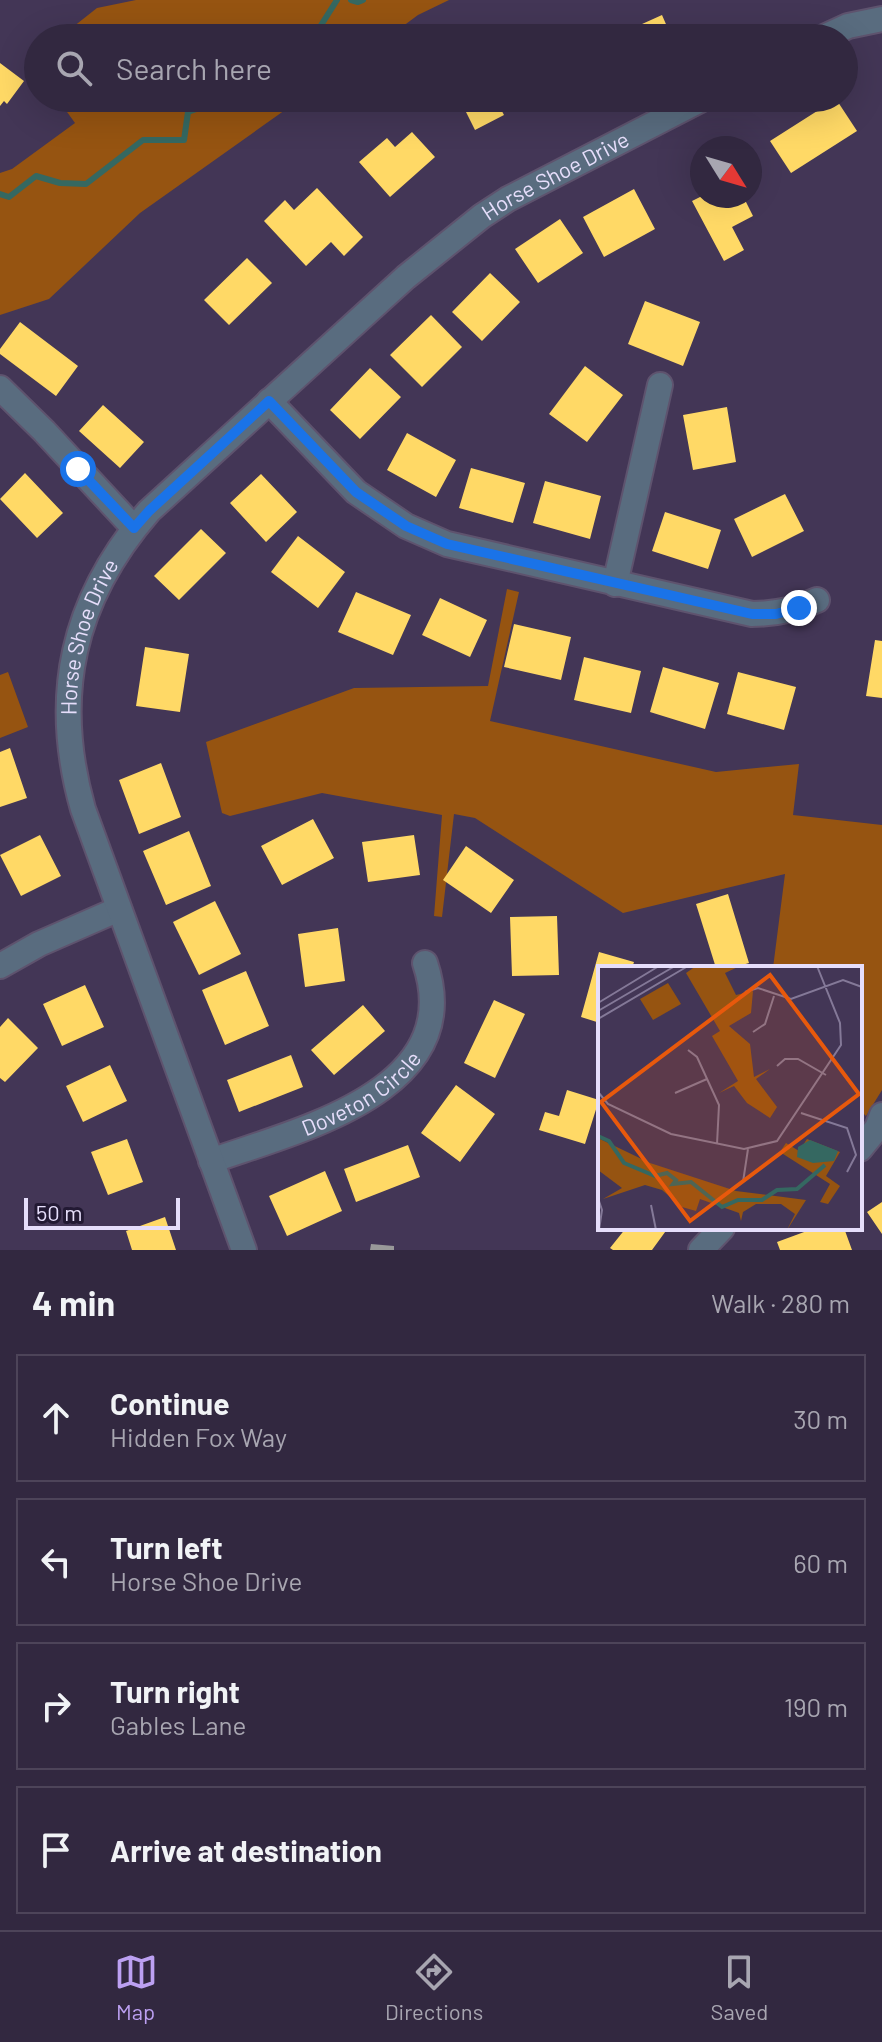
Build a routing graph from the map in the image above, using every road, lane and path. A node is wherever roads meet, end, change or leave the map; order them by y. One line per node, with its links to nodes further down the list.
1 (882, 19): 2 (street)
2 (858, 24)
3 (677, 112): 6 (street, Horse Shoe Drive)
4 (660, 385): 8 (street)
5 (0, 388): 7 (street)
6 (269, 401): 7 (street, Horse Shoe Drive); 8 (street)
7 (134, 528): 10 (street, Horse Shoe Drive)
8 (615, 584): 9 (street)
9 (817, 600)
10 (119, 909): 12 (street); 15 (street, Horse Shoe Drive)
11 (425, 963): 15 (street, Doveton Circle)
12 (0, 966)
13 (882, 1115): 14 (street)
14 (862, 1147)
15 (211, 1161): 17 (street, Horse Shoe Drive)
16 (720, 1230): 18 (street)
17 (244, 1250)
18 (701, 1250)

